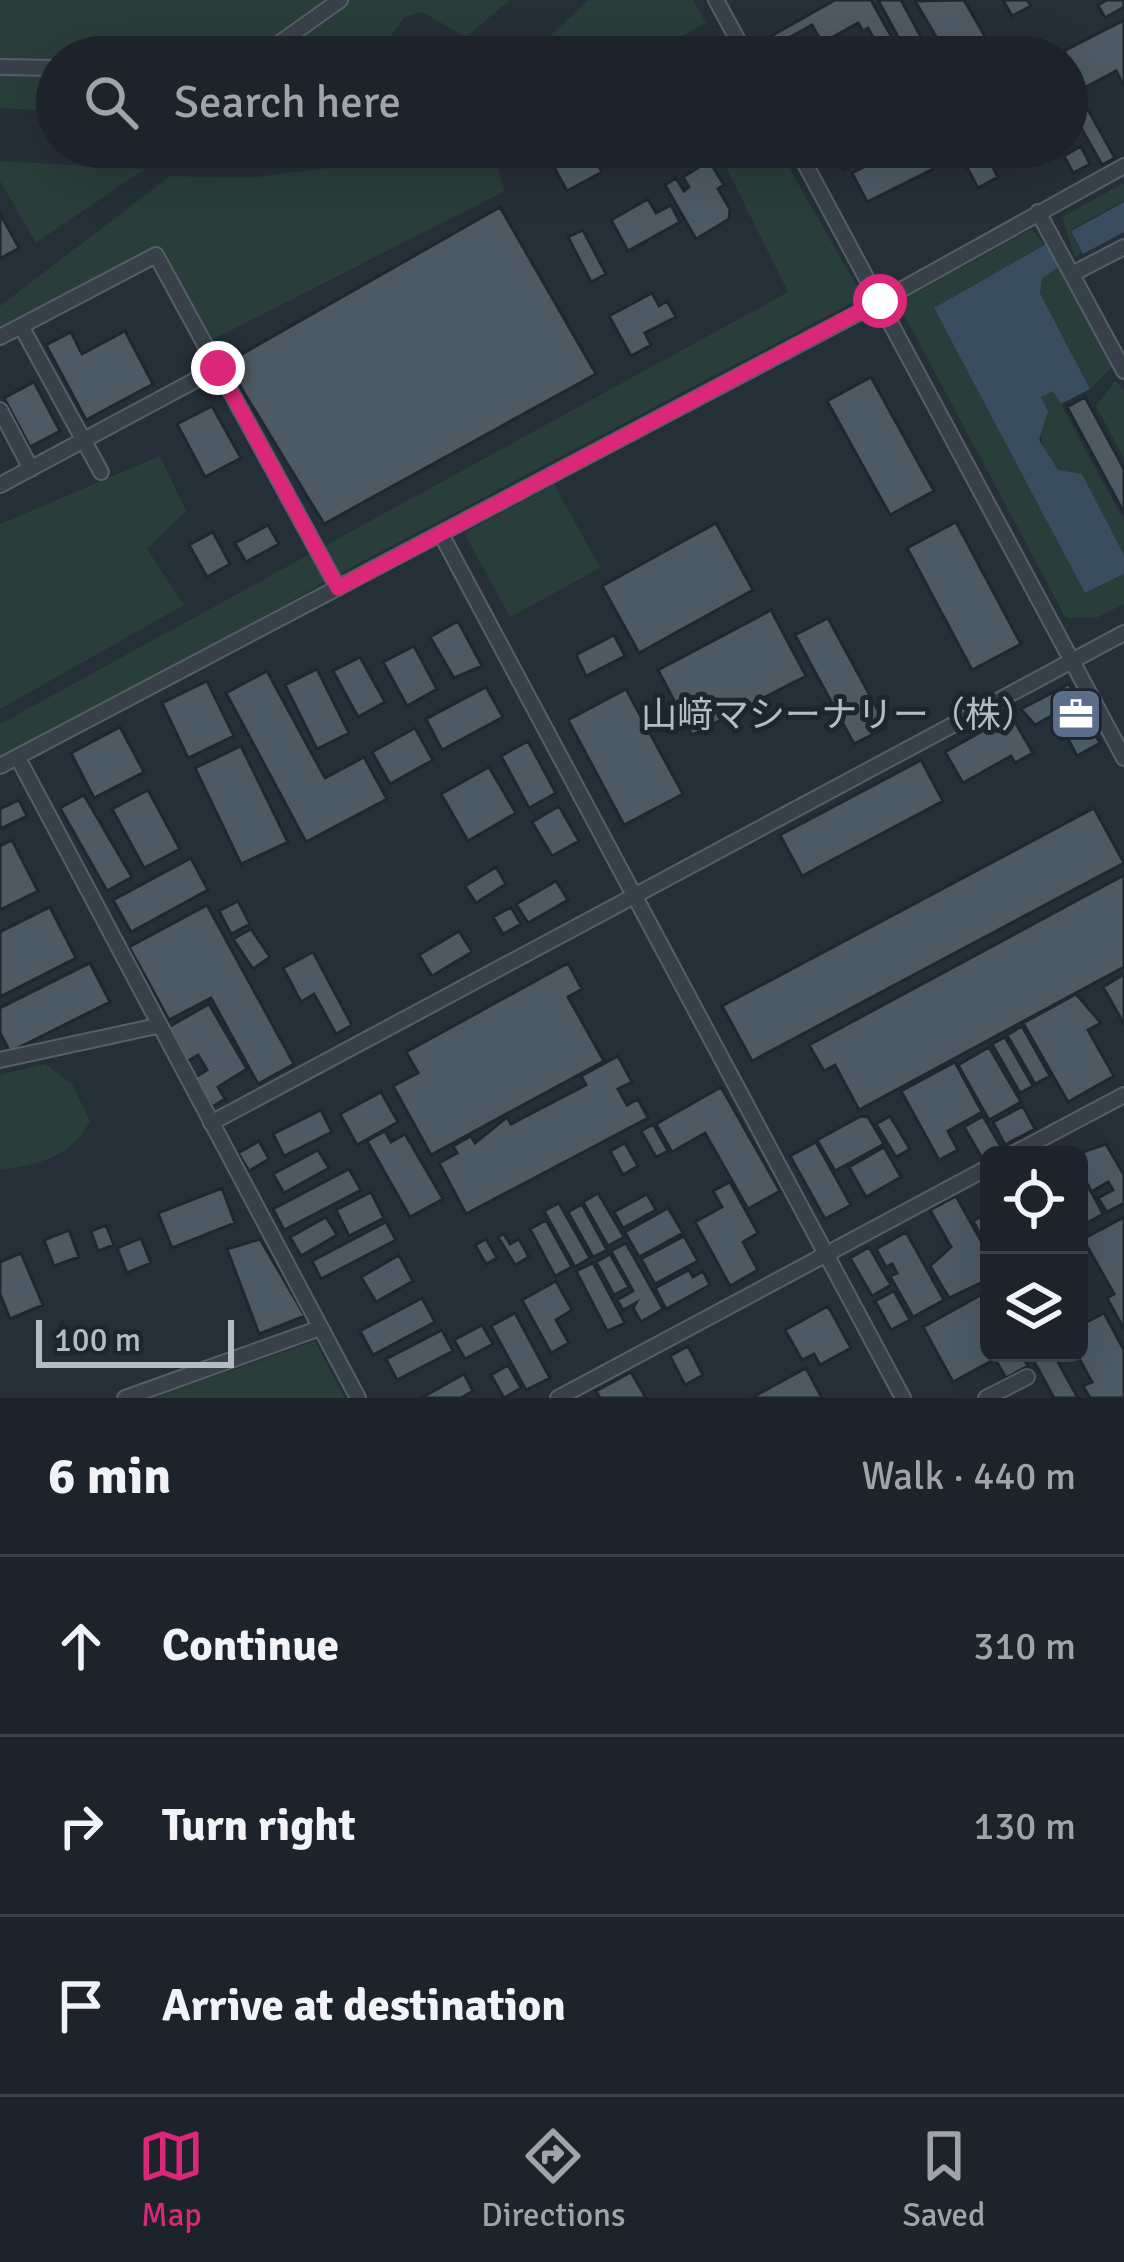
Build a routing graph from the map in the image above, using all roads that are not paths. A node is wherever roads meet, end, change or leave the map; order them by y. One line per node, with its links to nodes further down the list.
1 (340, 0): 3 (street)
2 (716, 0): 4 (street)
3 (289, 36)
4 (736, 36)
5 (0, 67): 6 (street)
6 (36, 68)
7 (1124, 166): 9 (street)
8 (807, 168): 12 (street)
9 (1038, 212): 11 (street); 12 (street)
10 (1124, 247): 11 (street)
11 (1069, 269): 16 (street)
12 (880, 301): 22 (street); 25 (street)
13 (21, 326): 14 (street); 15 (street); 18 (street)
14 (0, 337)
15 (218, 368): 18 (street); 23 (street)
16 (1124, 371)
17 (0, 410): 19 (street)
18 (85, 441): 19 (street); 20 (street)
19 (31, 469): 21 (street)
20 (101, 472)
21 (0, 485)
22 (440, 534): 23 (street); 29 (street)
23 (338, 588): 26 (street)
24 (1124, 634): 25 (street)
25 (1072, 661): 27 (street); 29 (street)
26 (18, 758): 28 (street); 30 (street)
27 (1124, 758)
28 (0, 766)
29 (635, 896): 33 (street); 36 (street)
30 (157, 1027): 31 (street); 33 (street)
31 (0, 1060)
32 (1124, 1095): 34 (street)
33 (211, 1123): 37 (street)
34 (1028, 1146)
35 (980, 1172): 36 (street)
36 (827, 1253): 41 (street); 42 (street)
37 (320, 1328): 39 (street); 40 (street)
38 (1027, 1377): 43 (street)
39 (125, 1398)
40 (358, 1398)
41 (558, 1398)
42 (903, 1398)
43 (986, 1398)

